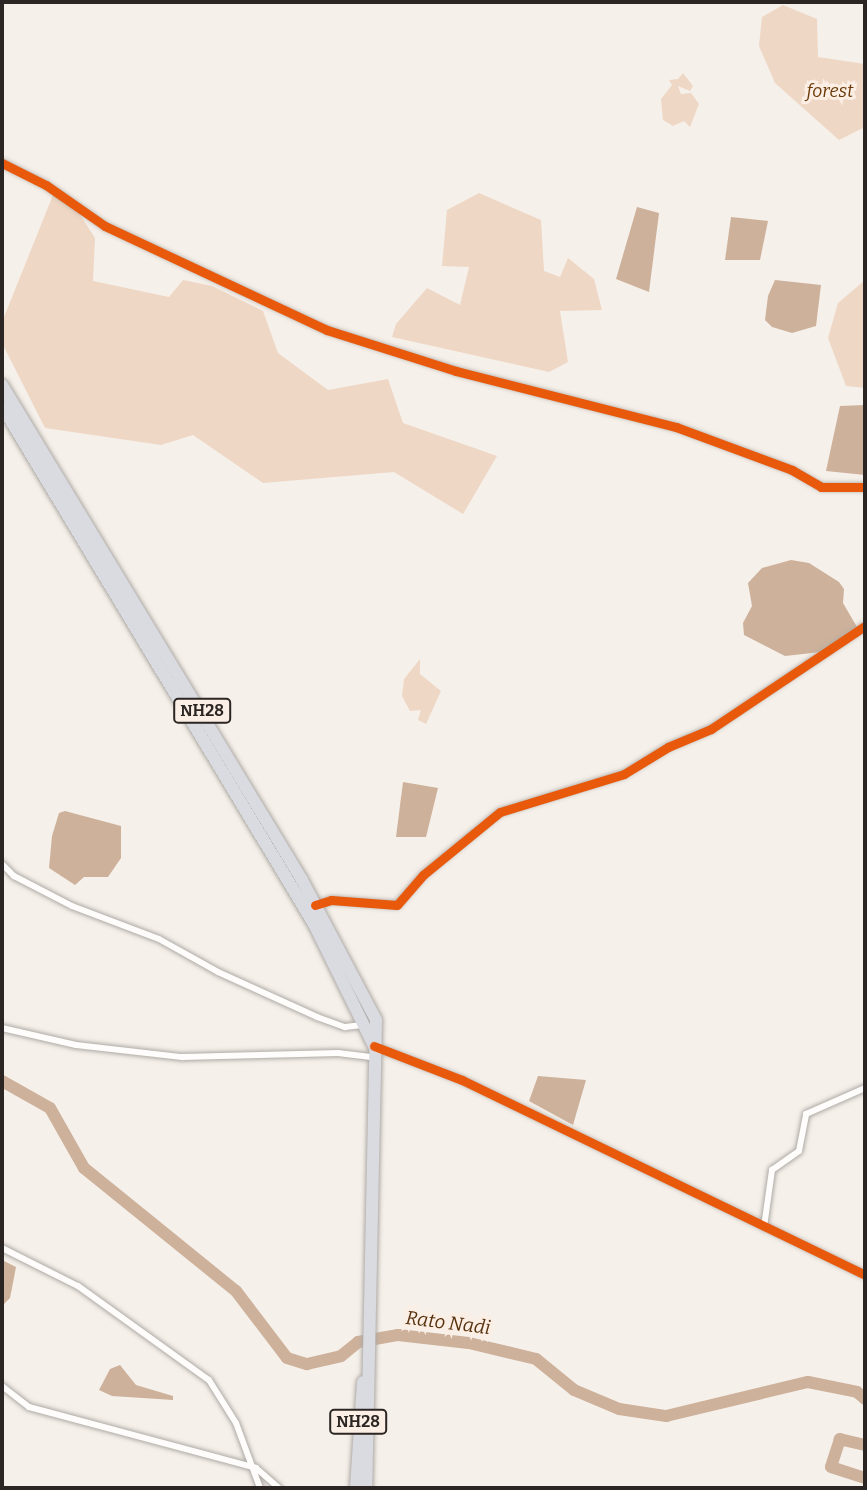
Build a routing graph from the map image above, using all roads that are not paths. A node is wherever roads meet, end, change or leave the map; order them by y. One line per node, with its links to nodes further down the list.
1 (2, 163): 4 (street)
2 (2, 385): 7 (highway, NH28)
3 (2, 406): 8 (highway, NH28)
4 (865, 487)
5 (865, 626): 7 (street)
6 (2, 864): 8 (street)
7 (315, 905): 10 (highway, NH28)
8 (362, 1025): 10 (highway, NH28)
9 (2, 1028): 10 (street)
10 (374, 1052): 12 (street); 15 (highway, NH28)
11 (865, 1088): 12 (street)
12 (764, 1227): 14 (street)
13 (2, 1248): 17 (street)
14 (865, 1275)
15 (368, 1357): 20 (highway, NH28); 21 (highway, NH28)
16 (2, 1386): 17 (street)
17 (248, 1465): 18 (street); 19 (street)
18 (260, 1488)
19 (279, 1488)
20 (356, 1488)
21 (366, 1488)

